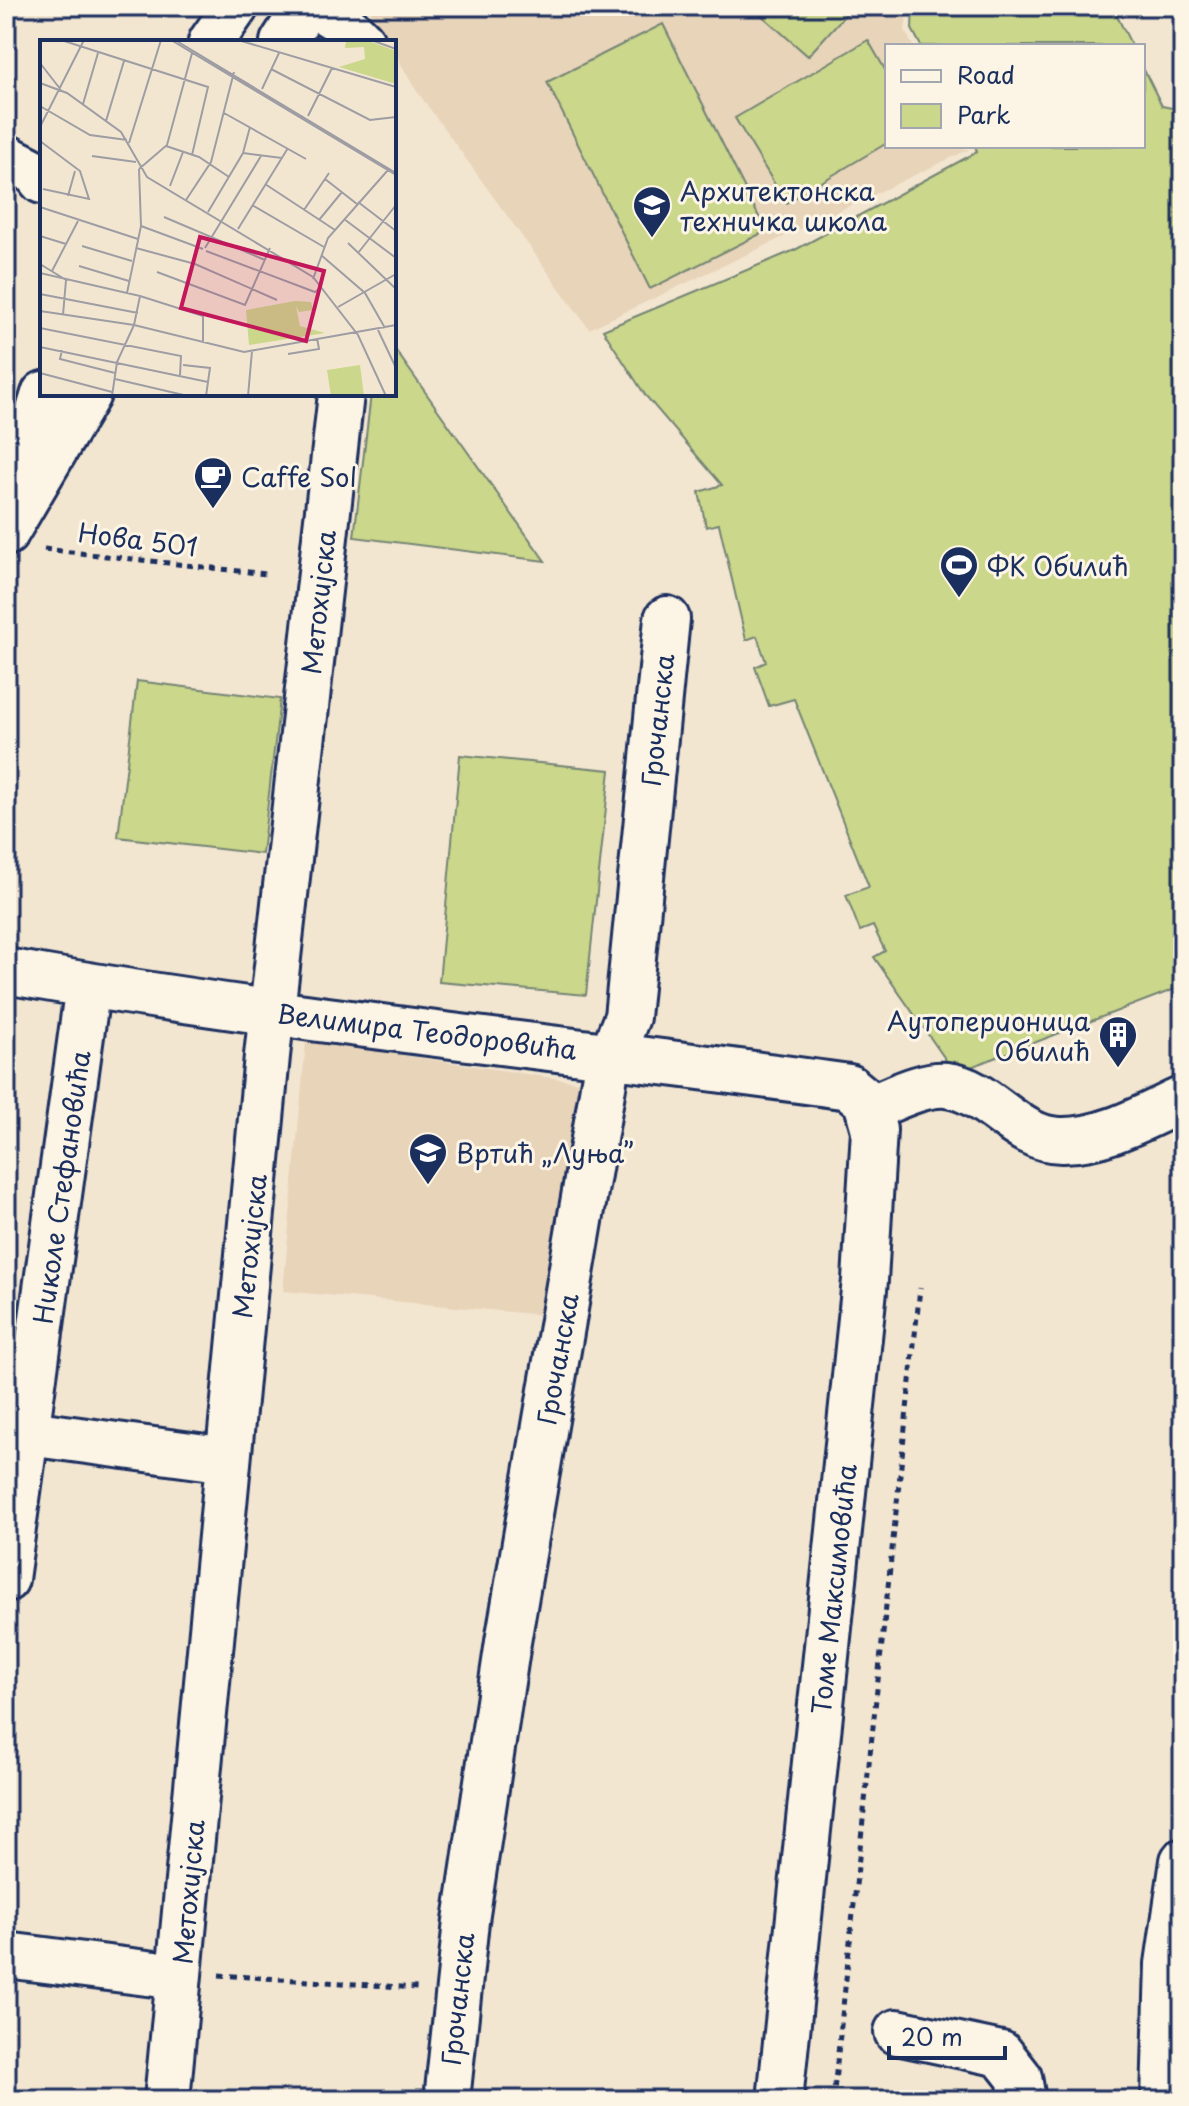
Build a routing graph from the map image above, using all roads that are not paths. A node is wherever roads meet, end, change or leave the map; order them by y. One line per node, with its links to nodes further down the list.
1 (236, 6): 4 (street)
2 (306, 6): 5 (street)
3 (316, 6): 6 (street)
4 (212, 40)
5 (284, 40)
6 (360, 40)
7 (6, 149): 8 (street)
8 (40, 153)
9 (6, 157): 10 (street)
10 (40, 178)
11 (44, 396): 14 (street)
12 (87, 396): 14 (street)
13 (341, 396): 18 (street, Метохијска)
14 (16, 534)
15 (667, 619): 19 (street, Грочанска)
16 (6, 971): 17 (street, Велимира Теодоровића)
17 (88, 985): 18 (street, Велимира Теодоровића); 22 (street, Николе Стефановића)
18 (272, 1013): 19 (street, Велимира Теодоровића); 23 (street, Метохијска)
19 (612, 1053): 20 (street, Велимира Теодоровића); 30 (street, Грочанска)
20 (859, 1097): 21 (street); 31 (street, Томе Максимовића)
21 (1183, 1099)
22 (28, 1433): 23 (street); 24 (street, Николе Стефановића)
23 (228, 1460): 27 (street, Метохијска)
24 (6, 1579)
25 (1183, 1861): 33 (street)
26 (6, 1955): 27 (street)
27 (174, 1974): 29 (street, Метохијска)
28 (897, 2032): 32 (street)
29 (167, 2100)
30 (447, 2100)
31 (780, 2100)
32 (1023, 2100)
33 (1164, 2100)

